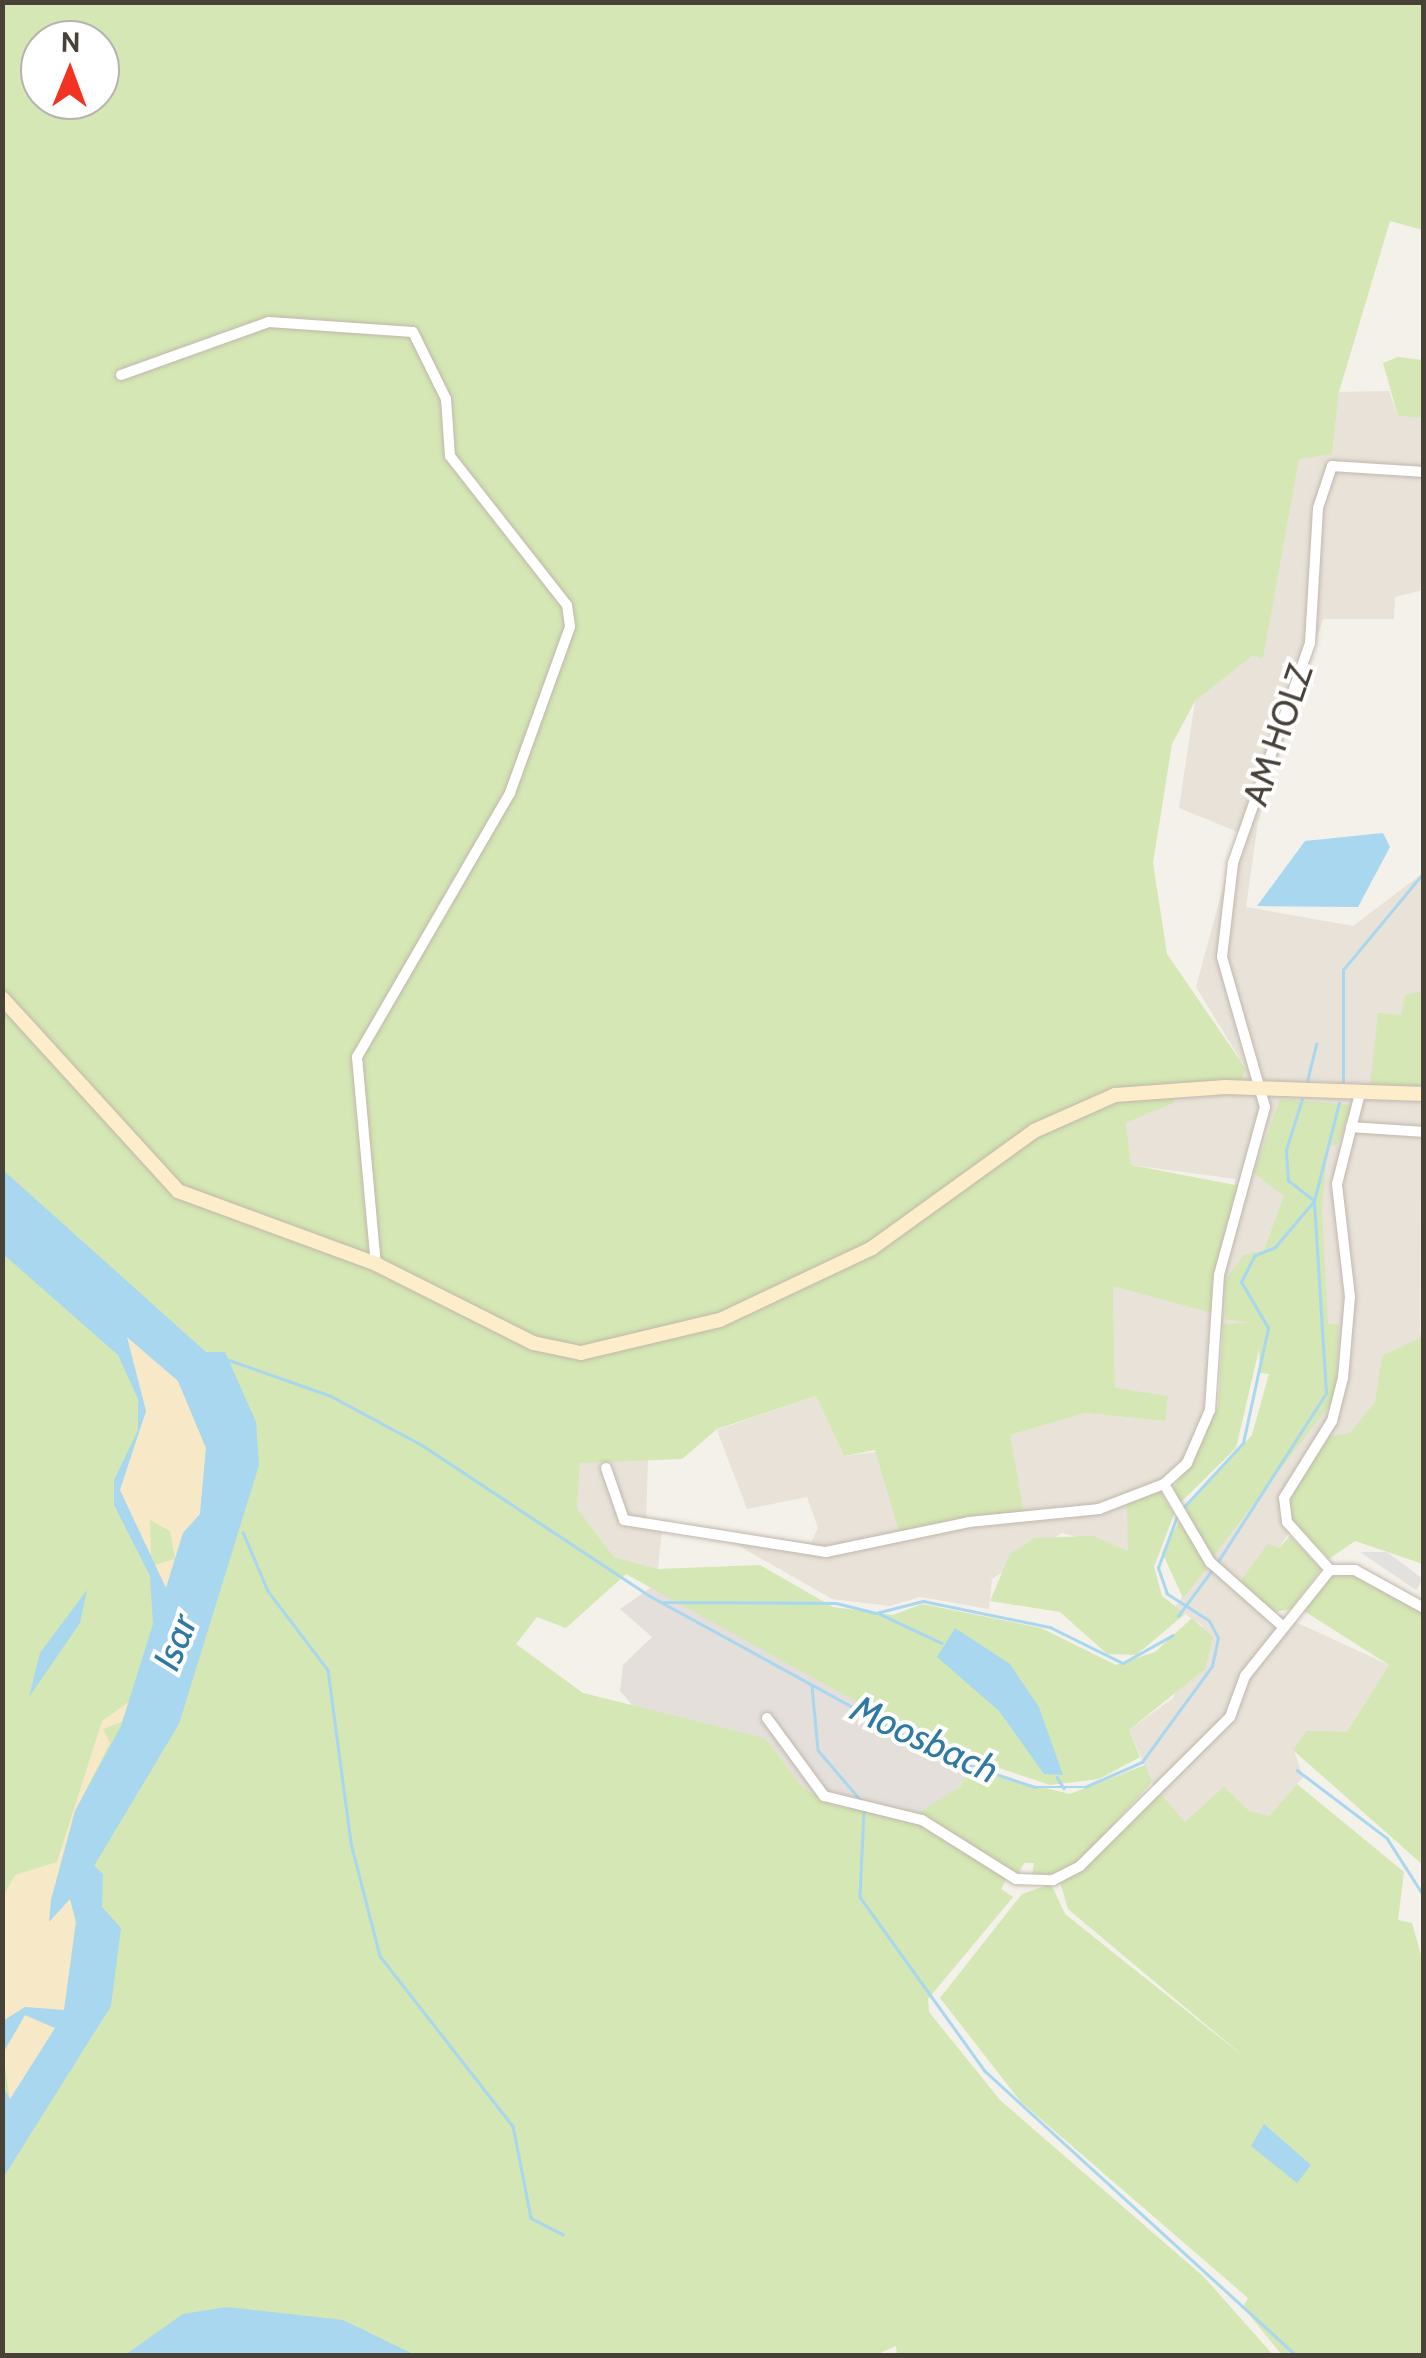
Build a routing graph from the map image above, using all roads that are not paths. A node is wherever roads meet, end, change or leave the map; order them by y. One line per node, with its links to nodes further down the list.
1 (121, 375): 9 (street)
2 (1424, 472): 4 (street, AM HOLZ)
3 (2, 998): 9 (main road)
4 (1266, 1089): 5 (main road); 9 (main road); 11 (street)
5 (1360, 1093): 6 (main road); 7 (street)
6 (1424, 1094)
7 (1351, 1127): 8 (street); 12 (street)
8 (1424, 1132)
9 (376, 1264)
10 (606, 1468): 11 (street)
11 (1164, 1484): 14 (street)
12 (1330, 1570): 13 (street); 14 (street)
13 (1424, 1608)
14 (1280, 1624): 15 (street)
15 (767, 1718)

